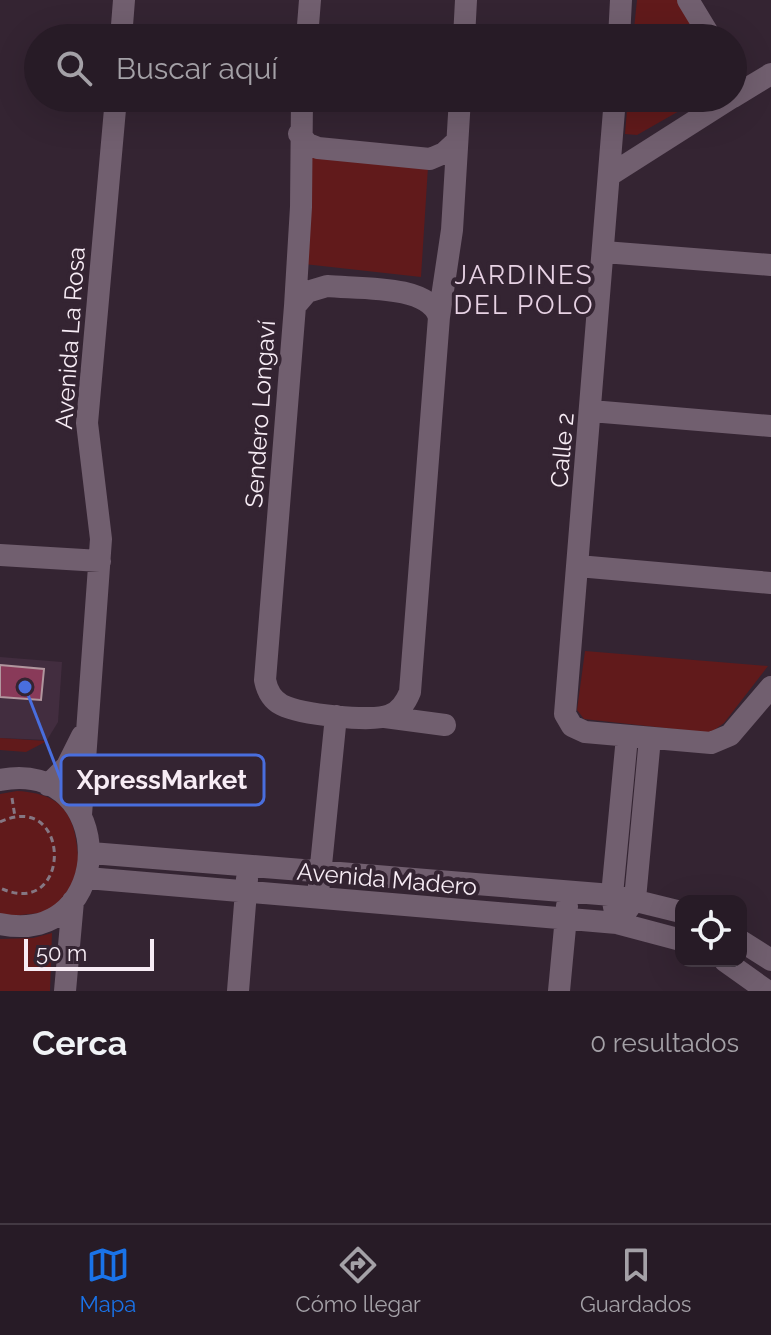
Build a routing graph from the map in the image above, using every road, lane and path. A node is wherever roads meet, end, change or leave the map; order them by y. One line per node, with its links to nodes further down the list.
1 (124, 0): 6 (street)
2 (310, 0): 7 (street)
3 (466, 0): 8 (street)
4 (621, 0): 9 (street)
5 (688, 0): 10 (street)
6 (122, 24)
7 (308, 24)
8 (465, 24)
9 (620, 24)
10 (703, 24)
11 (771, 74): 12 (street)
12 (747, 85)
13 (115, 112): 28 (street, Avenida La Rosa)
14 (301, 112): 18 (street)
15 (459, 112): 19 (street)
16 (614, 112): 20 (street, Calle 2)
17 (703, 112): 20 (street)
18 (299, 134): 19 (street); 23 (street)
19 (457, 141): 24 (street)
20 (610, 175): 21 (street, Calle 2)
21 (604, 252): 22 (street); 25 (street, Calle 2)
22 (768, 262)
23 (295, 306): 24 (street, Sendero Longaví); 32 (street, Sendero Longaví)
24 (439, 317): 33 (street)
25 (591, 411): 26 (street); 29 (street, Calle 2)
26 (771, 426)
27 (0, 555): 28 (street)
28 (100, 561): 34 (street, Avenida La Rosa)
29 (578, 566): 30 (street); 36 (street, Calle 2)
30 (771, 583)
31 (771, 687): 37 (street, Calle 2)
32 (336, 716): 33 (street, Sendero Longaví); 44 (street)
33 (385, 717): 35 (street, Sendero Longaví)
34 (87, 724): 39 (street, Avenida La Rosa); 40 (street, Avenida La Rosa)
35 (445, 725)
36 (627, 737): 37 (street, Calle 2); 49 (street)
37 (650, 738): 51 (street)
38 (0, 780): 39 (street)
39 (48, 785): 40 (street)
40 (81, 815): 42 (street)
41 (0, 822): 46 (path)
42 (91, 853): 43 (street, Avenida Madero); 45 (street)
43 (248, 866): 44 (street, Avenida Madero); 47 (street)
44 (320, 873): 48 (street, Avenida Madero); 50 (street)
45 (87, 878): 47 (street, Avenida Madero); 52 (street)
46 (0, 888)
47 (246, 892): 50 (street, Avenida Madero); 62 (street)
48 (567, 892): 49 (street, Avenida Madero); 54 (street)
49 (612, 895): 51 (street, Avenida Madero); 55 (street)
50 (318, 899): 54 (street, Avenida Madero)
51 (635, 899): 53 (street, Avenida Madero); 55 (street)
52 (73, 901): 56 (street); 61 (street)
53 (675, 910)
54 (566, 920): 55 (street, Avenida Madero); 63 (street)
55 (617, 923): 57 (street, Avenida Madero)
56 (0, 924)
57 (675, 938)
58 (747, 945): 59 (street)
59 (771, 960)
60 (733, 967): 64 (street)
61 (65, 991)
62 (238, 991)
63 (559, 991)
64 (767, 991)

